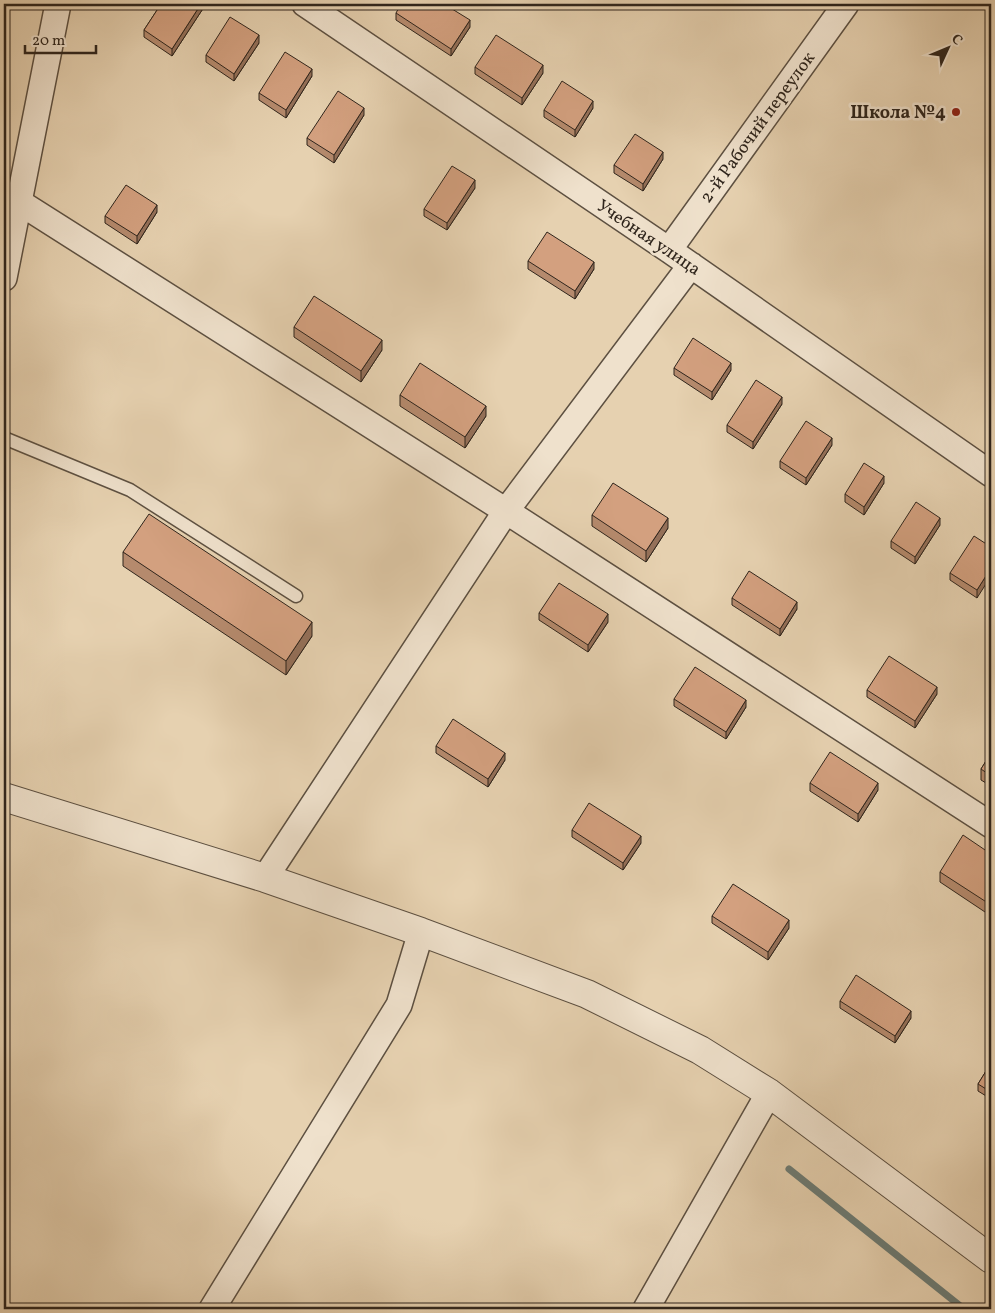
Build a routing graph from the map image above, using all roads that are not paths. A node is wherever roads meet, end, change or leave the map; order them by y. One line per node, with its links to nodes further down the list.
1 (58, 4): 4 (street)
2 (305, 4): 5 (street, Учебная улица)
3 (846, 4): 5 (street, 2-й Рабочий переулок)
4 (19, 202): 7 (street); 10 (street)
5 (669, 250): 6 (street, Учебная улица)
6 (691, 265): 9 (street, Учебная улица); 10 (street)
7 (4, 278)
8 (4, 438): 11 (lane)
9 (991, 474)
10 (506, 511): 13 (street); 14 (street)
11 (296, 596)
12 (4, 798): 14 (street)
13 (991, 825)
14 (265, 878): 15 (street)
15 (421, 932): 16 (street); 18 (street)
16 (769, 1093): 17 (street); 19 (street)
17 (991, 1259)
18 (212, 1309)
19 (646, 1309)

